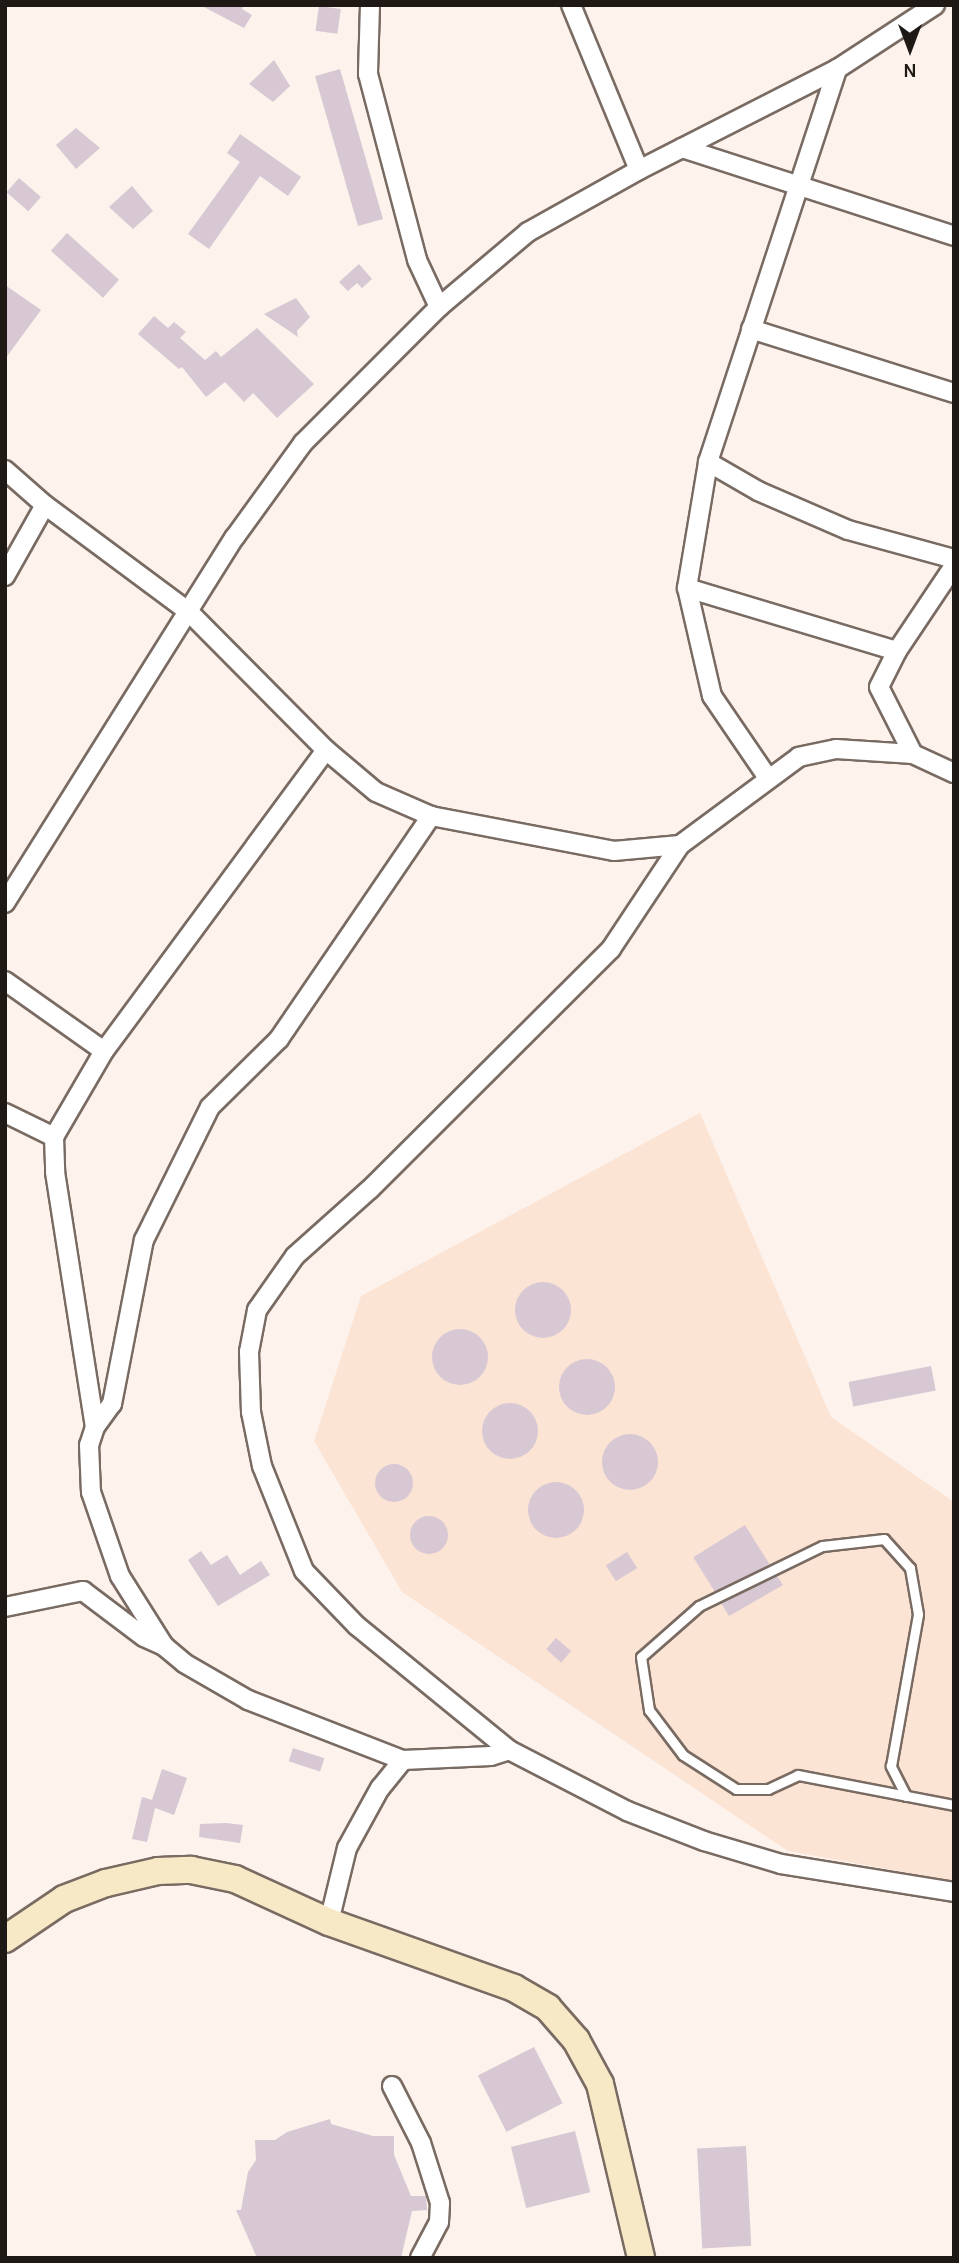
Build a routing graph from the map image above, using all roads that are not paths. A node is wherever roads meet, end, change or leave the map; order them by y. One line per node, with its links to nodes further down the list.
1 (370, 5): 9 (street)
2 (571, 5): 6 (street)
3 (935, 5): 4 (street)
4 (837, 69): 5 (street); 7 (street)
5 (682, 148): 6 (street); 7 (street)
6 (639, 170): 9 (street)
7 (798, 188): 8 (street); 10 (street)
8 (954, 236)
9 (439, 307): 19 (street)
10 (751, 329): 11 (street); 12 (street)
11 (954, 393)
12 (708, 463): 15 (street); 18 (street)
13 (5, 470): 14 (street)
14 (45, 505): 17 (street); 19 (street)
15 (954, 559)
16 (954, 566): 20 (street)
17 (5, 576)
18 (687, 588): 20 (street); 24 (street)
19 (189, 612): 21 (street); 27 (street)
20 (897, 651): 22 (street)
21 (326, 750): 25 (street); 29 (street)
22 (914, 754): 23 (street); 24 (street)
23 (954, 773)
24 (768, 778): 26 (street)
25 (431, 817): 26 (street); 32 (street)
26 (680, 845): 35 (street)
27 (5, 903)
28 (5, 981): 29 (street)
29 (104, 1051): 31 (street)
30 (5, 1113): 31 (street)
31 (54, 1137): 32 (street)
32 (95, 1427): 34 (street)
33 (5, 1607): 34 (street)
34 (164, 1646): 36 (street)
35 (509, 1750): 36 (street); 39 (street)
36 (403, 1760): 40 (street)
37 (906, 1796): 37 (lane); 38 (lane)
38 (954, 1805)
39 (954, 1892)
40 (329, 1922): 41 (street); 44 (street)
41 (5, 1940)
42 (392, 2085): 43 (street)
43 (420, 2258)
44 (641, 2258)

